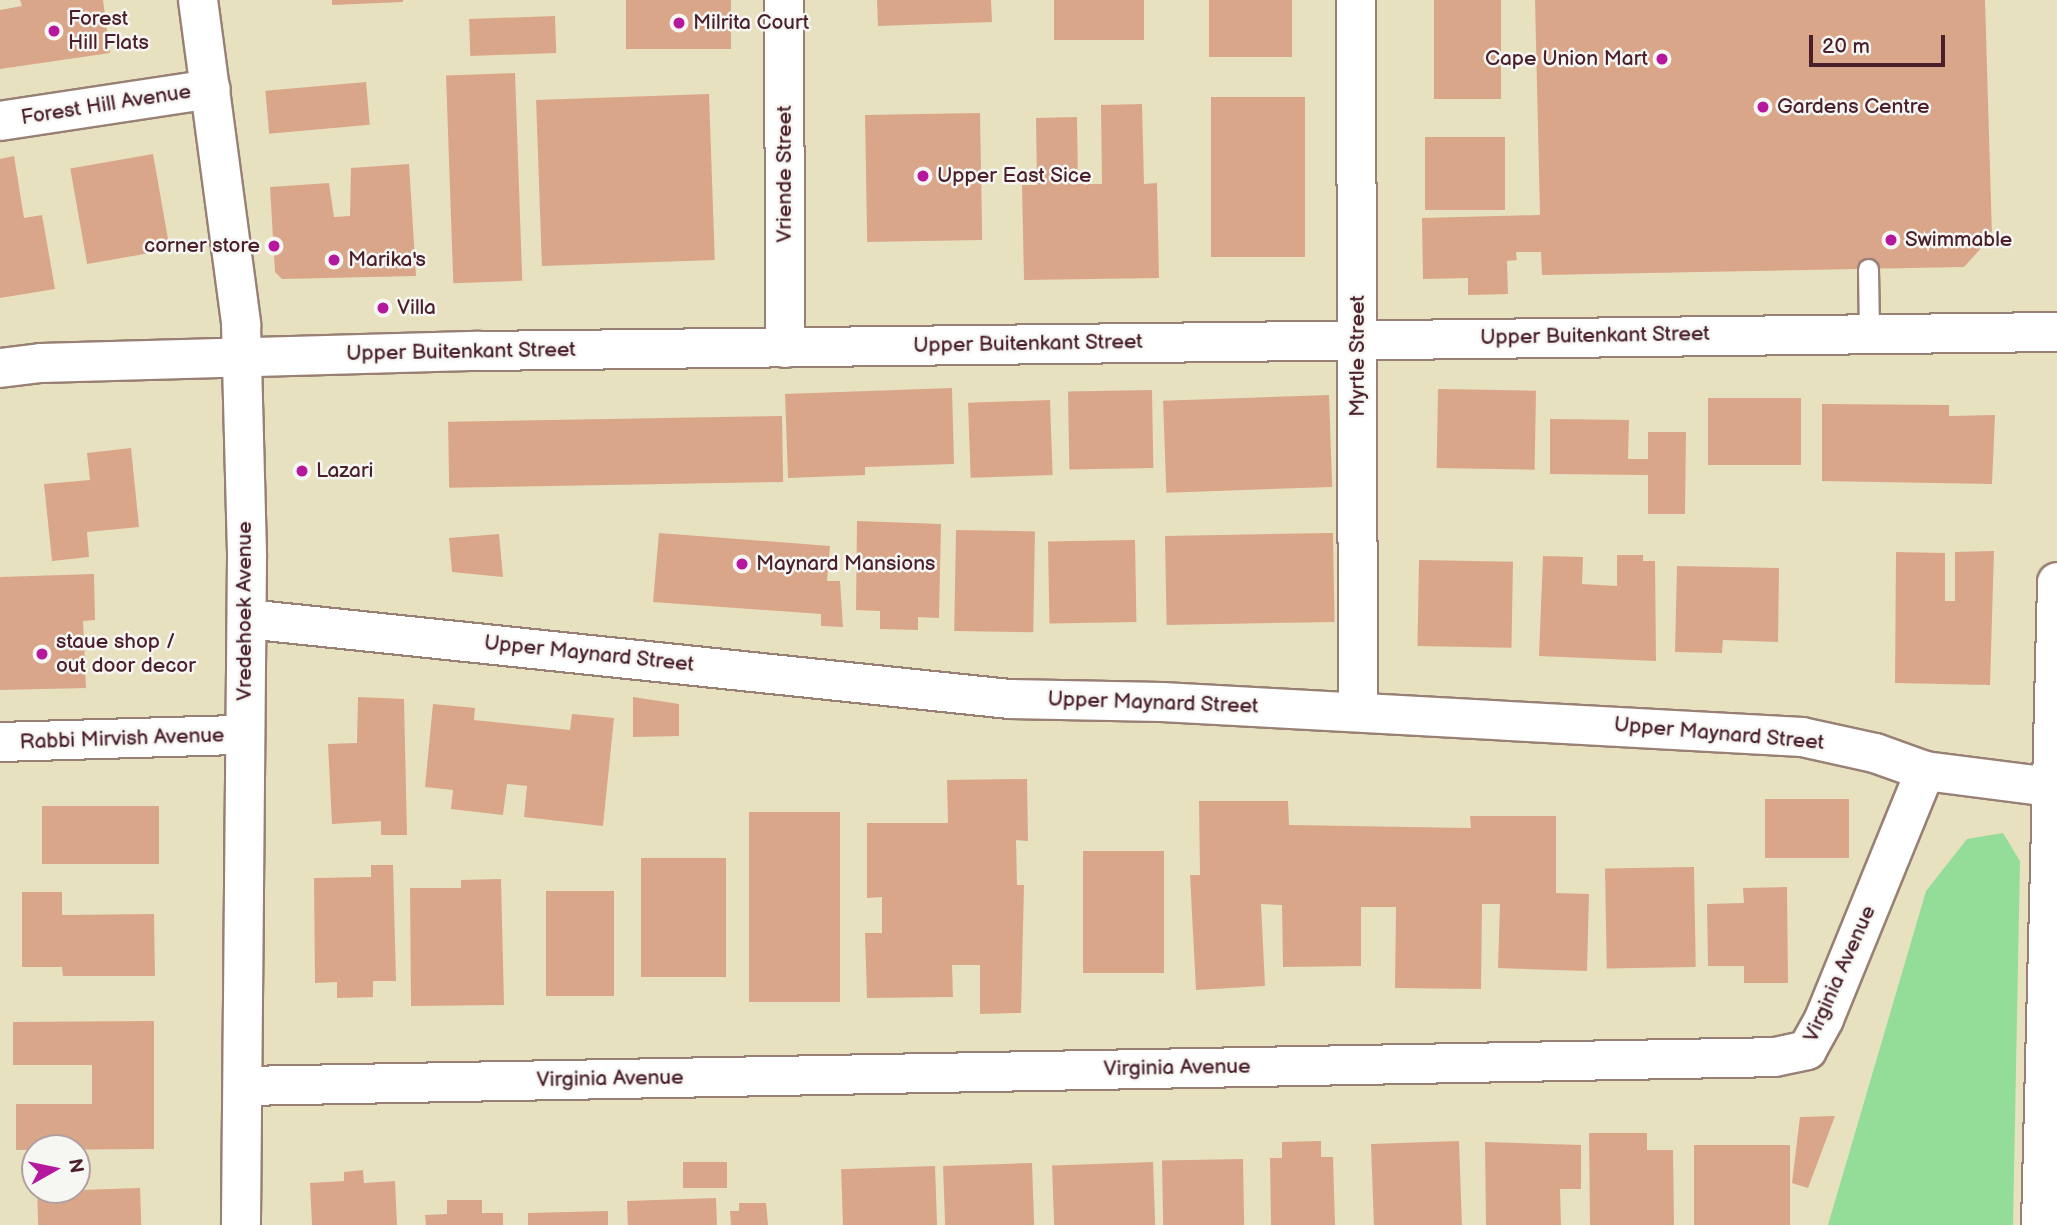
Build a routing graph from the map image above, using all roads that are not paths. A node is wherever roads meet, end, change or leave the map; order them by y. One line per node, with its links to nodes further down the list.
1 (198, 0): 4 (street, Vredehoek Avenue)
2 (784, 0): 11 (street, Vriende Street)
3 (1356, 0): 10 (street, Myrtle Street)
4 (211, 89): 5 (street, Forest Hill Avenue); 12 (street, Vredehoek Avenue)
5 (0, 121)
6 (1868, 269): 8 (lane)
7 (2057, 317): 9 (street)
8 (1869, 333): 9 (street, Upper Buitenkant Street); 10 (street, Upper Buitenkant Street)
9 (2057, 333)
10 (1358, 338): 11 (street, Upper Buitenkant Street); 16 (street, Myrtle Street)
11 (785, 348): 12 (street, Upper Buitenkant Street)
12 (239, 358): 13 (street, Upper Buitenkant Street); 15 (street, Vredehoek Avenue)
13 (0, 368)
14 (2057, 582): 20 (street)
15 (247, 619): 16 (street, Upper Maynard Street); 17 (street, Vredehoek Avenue)
16 (1358, 711): 19 (street, Upper Maynard Street)
17 (243, 735): 18 (street, Rabbi Mirvish Avenue); 21 (street, Vredehoek Avenue)
18 (0, 742)
19 (1925, 771): 20 (street, Upper Maynard Street); 21 (street, Virginia Avenue)
20 (2056, 787): 23 (street)
21 (243, 1086): 22 (street, Vredehoek Avenue)
22 (241, 1225)
23 (2041, 1225)

